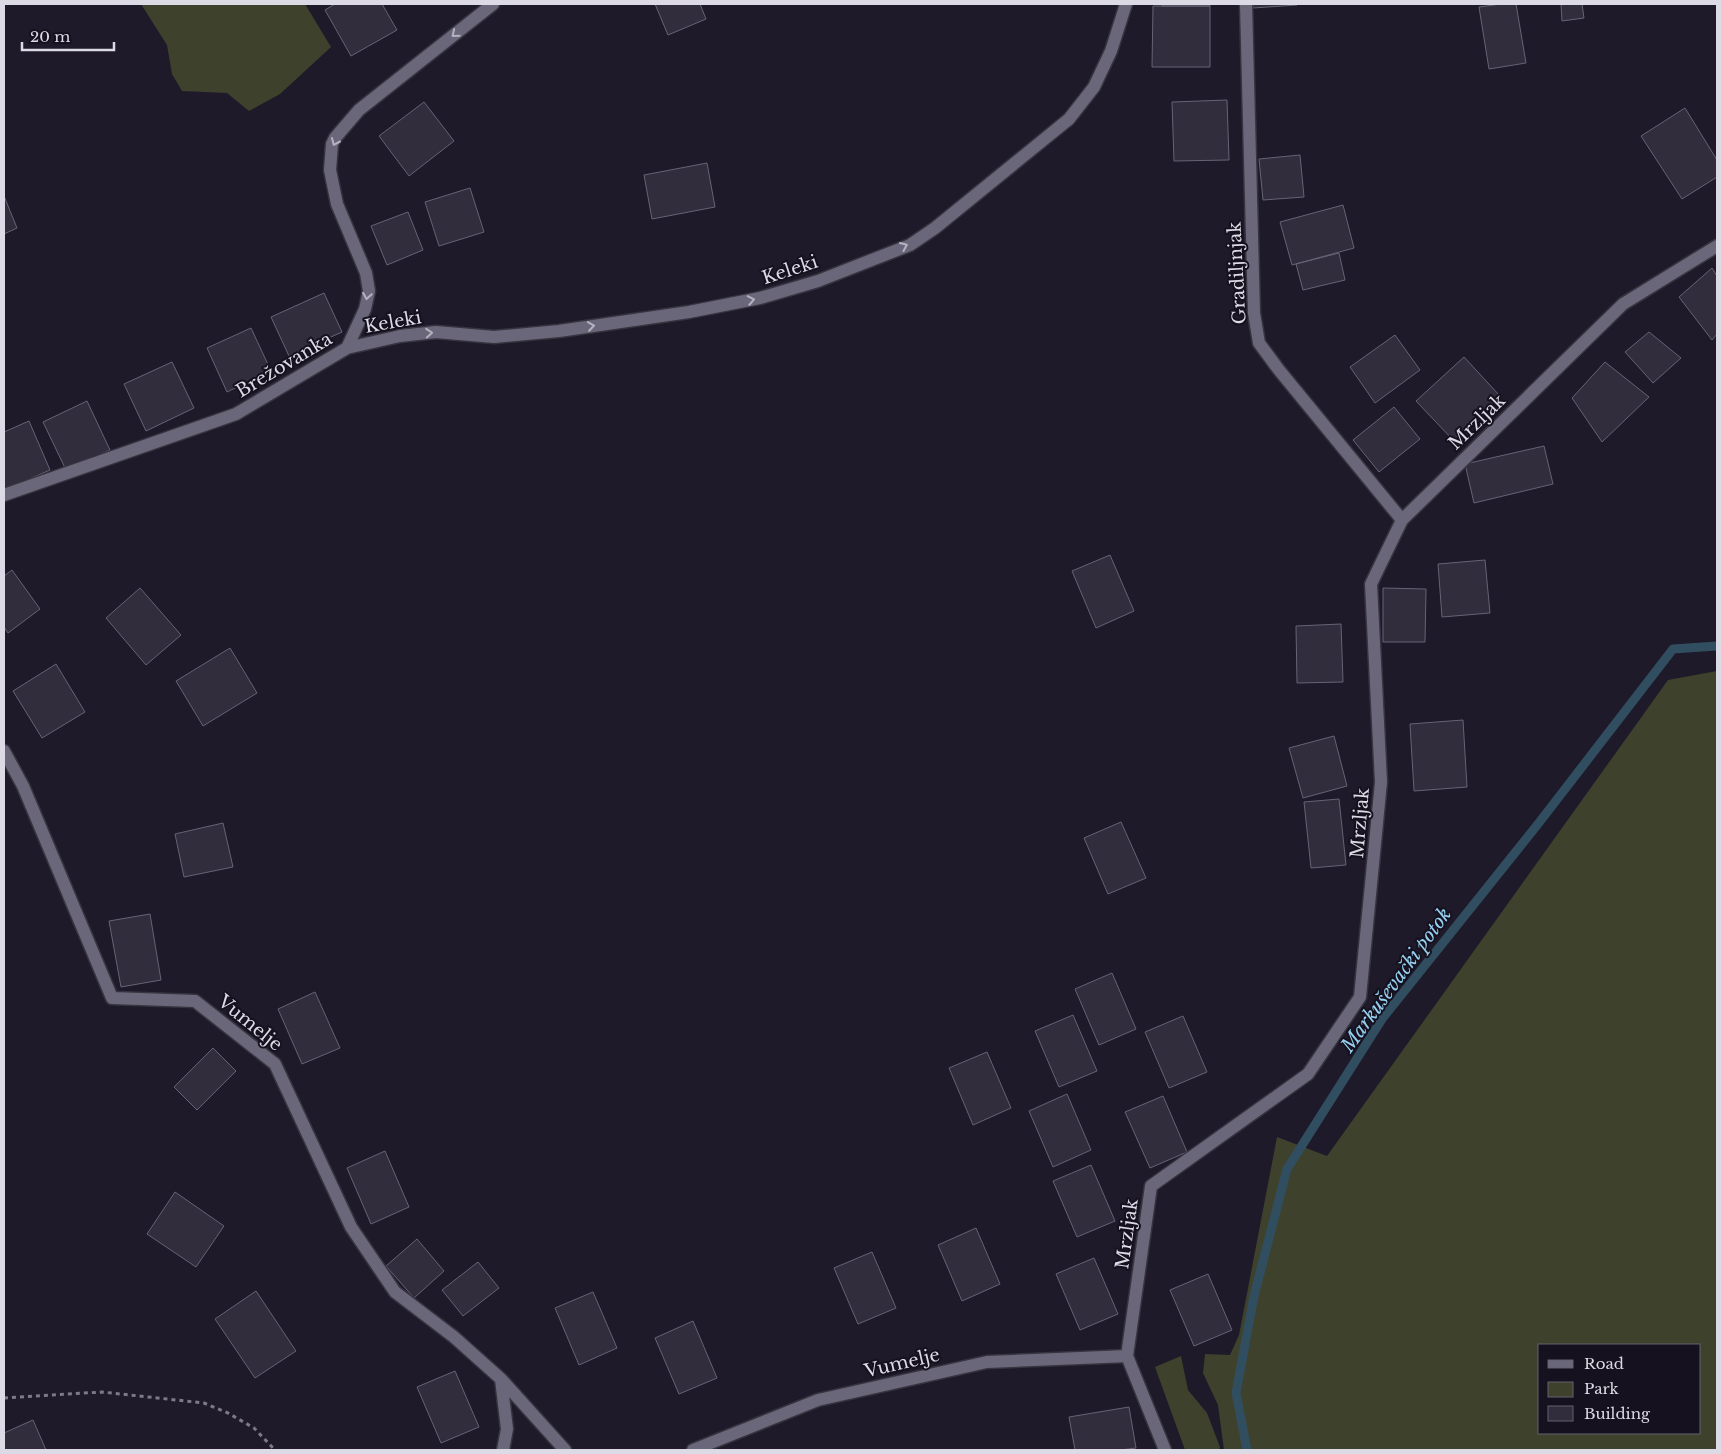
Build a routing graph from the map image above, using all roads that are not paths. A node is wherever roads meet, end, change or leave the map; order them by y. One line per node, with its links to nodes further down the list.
1 (493, 4): 5 (street, Brežovanka, one-way to 5)
2 (1126, 4): 5 (street, Keleki, one-way to 2)
3 (1246, 4): 7 (street, Gradiljnjak)
4 (1717, 246): 7 (street, Mrzljak)
5 (347, 348): 6 (street, Brežovanka)
6 (4, 495)
7 (1402, 520): 9 (street, Mrzljak)
8 (4, 751): 10 (street, Vumelje)
9 (1127, 1356): 13 (street, Vumelje); 14 (street)
10 (501, 1379): 11 (street); 12 (street, Vumelje)
11 (503, 1450)
12 (565, 1450)
13 (693, 1450)
14 (1165, 1450)

